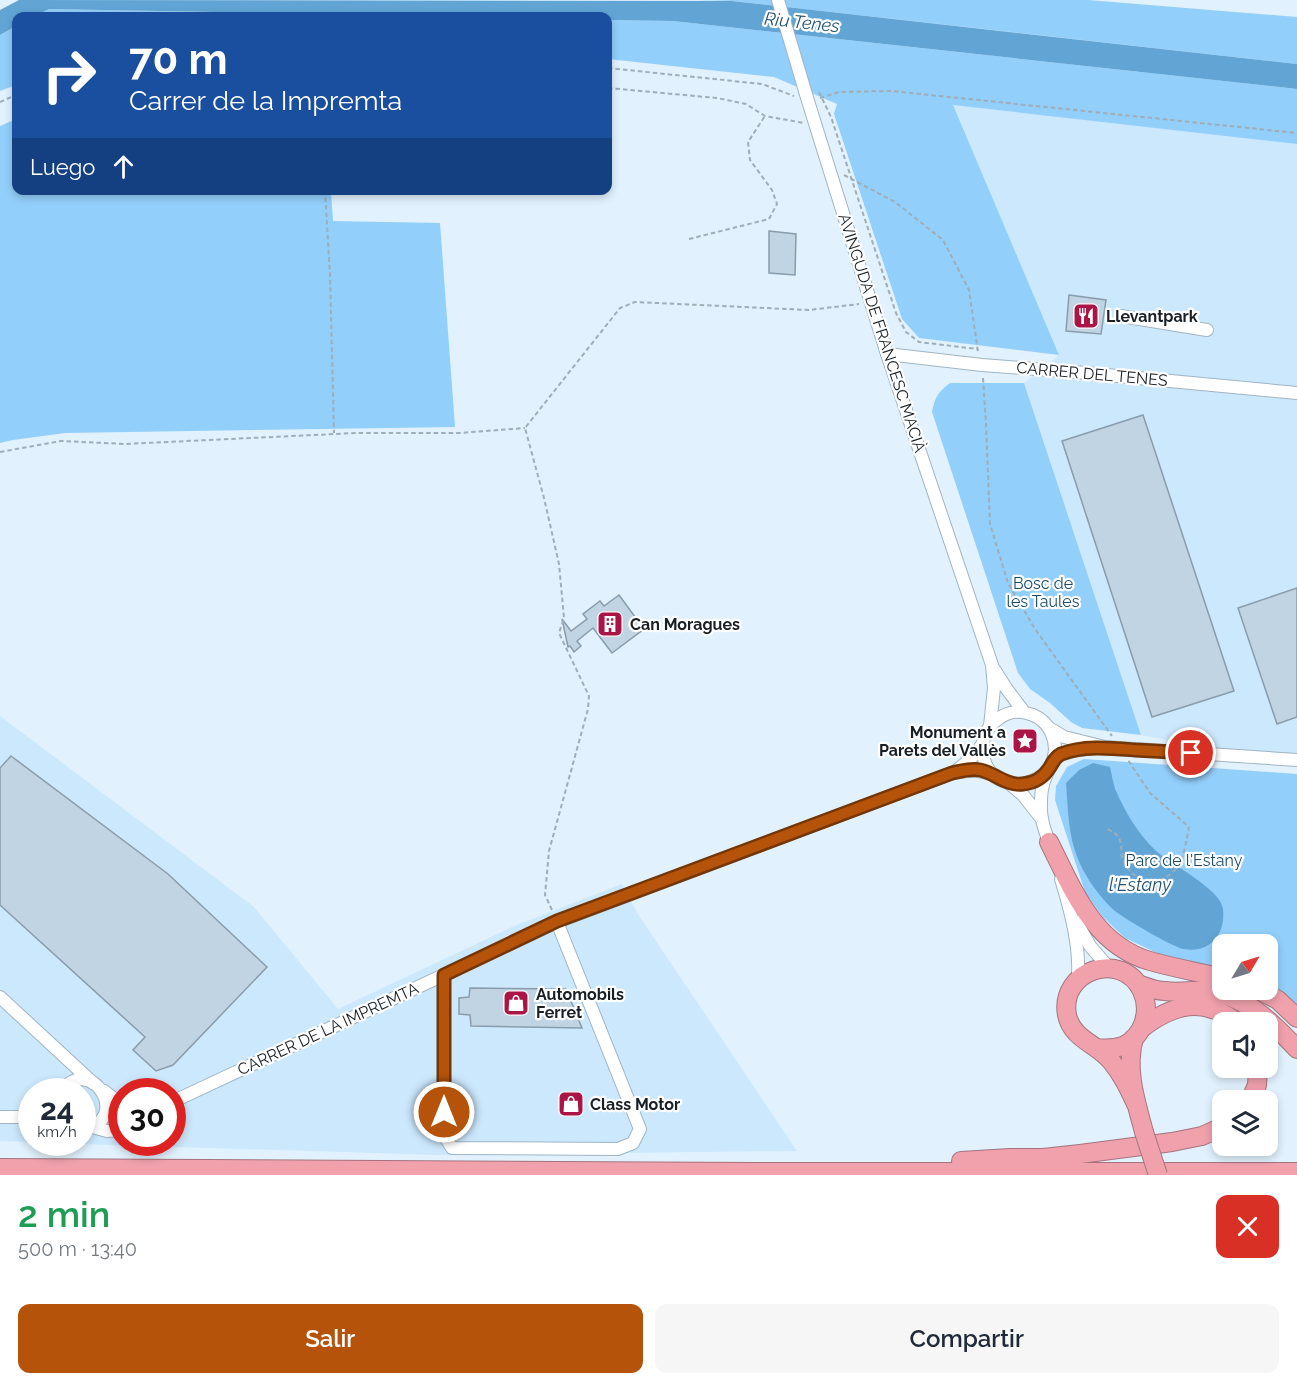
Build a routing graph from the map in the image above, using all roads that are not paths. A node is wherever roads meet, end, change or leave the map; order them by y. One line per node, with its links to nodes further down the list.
1 (777, 0): 4 (street, AVINGUDA DE FRANCESC MACIÀ)
2 (1121, 316): 3 (street)
3 (1207, 330)
4 (887, 354): 5 (street, CARRER DEL TENES); 6 (street, AVINGUDA DE FRANCESC MACIÀ)
5 (1297, 393)
6 (992, 664): 7 (street); 8 (street)
7 (1024, 712): 8 (street); 9 (street)
8 (990, 726): 10 (street)
9 (1049, 728): 11 (street); 12 (street)
10 (983, 743): 15 (street); 16 (street)
11 (1105, 747): 12 (street); 13 (street)
12 (1054, 758): 14 (street)
13 (1297, 760)
14 (1047, 771): 17 (street); 18 (street)
15 (952, 773): 16 (street); 21 (street, CARRER DE LA IMPREMTA)
16 (995, 775): 17 (street)
17 (1010, 783): 18 (street)
18 (1041, 818): 19 (street)
19 (1049, 843): 20 (street); 24 (highway)
20 (1071, 912): 22 (street); 25 (street)
21 (557, 921): 23 (street, CARRER DE LA IMPREMTA); 23 (street)
22 (1109, 968): 25 (highway); 26 (highway)
23 (444, 975): 36 (street, CARRER DE LA IMPREMTA)
24 (1212, 976)
25 (1078, 980): 32 (highway)
26 (1138, 984): 31 (highway); 33 (highway)
27 (0, 997): 34 (street)
28 (1278, 1000): 30 (highway)
29 (1219, 1012): 31 (highway)
30 (1297, 1018)
31 (1138, 1033): 32 (highway); 37 (highway)
32 (1096, 1048): 37 (highway)
33 (1297, 1049)
34 (97, 1085): 35 (street); 40 (street)
35 (108, 1094)
36 (186, 1095)
37 (1136, 1104): 45 (highway, bridge)
38 (0, 1117): 39 (street)
39 (18, 1117)
40 (96, 1124)
41 (1212, 1132): 43 (highway)
42 (0, 1168): 43 (highway)
43 (753, 1172): 44 (highway)
44 (1297, 1172)
45 (1158, 1175)

